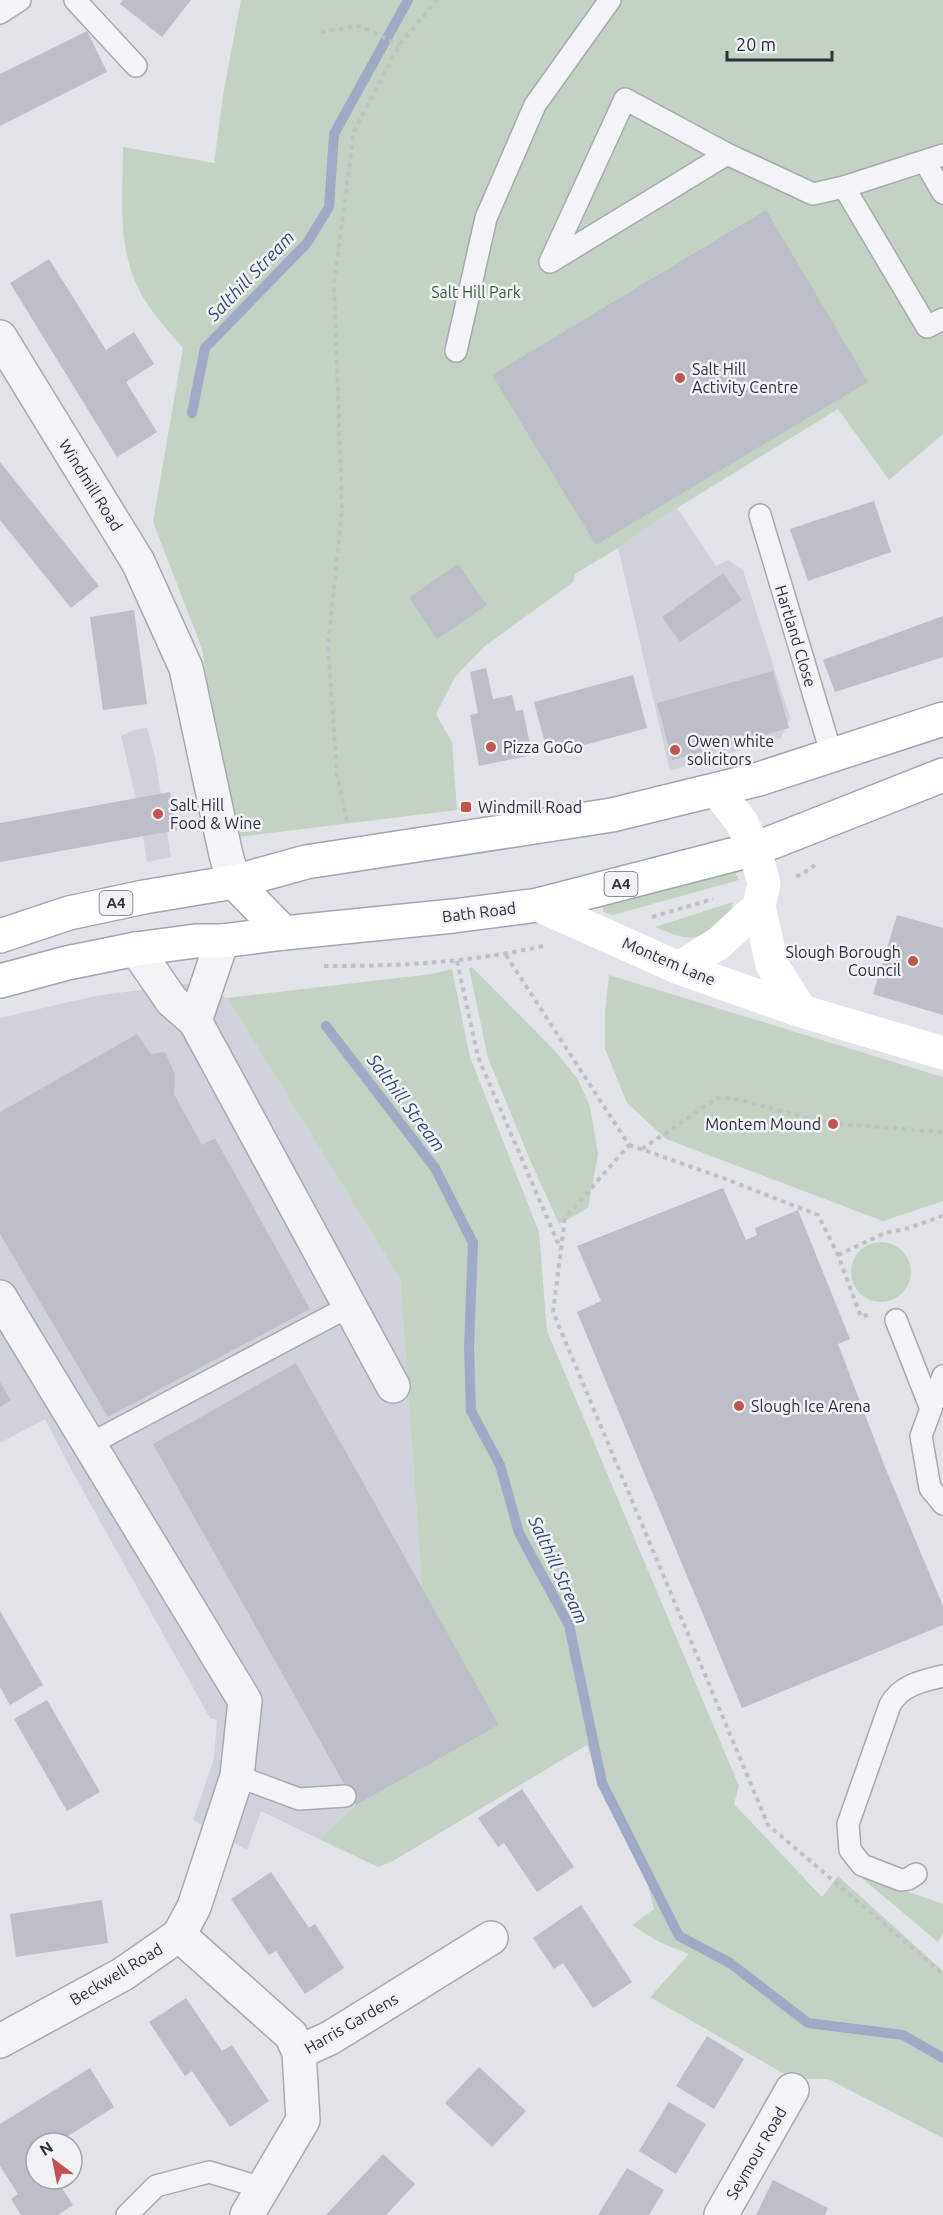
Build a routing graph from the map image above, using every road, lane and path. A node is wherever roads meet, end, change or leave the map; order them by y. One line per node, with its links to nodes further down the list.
1 (20, 0): 5 (lane)
2 (75, 0): 8 (lane)
3 (437, 0): 7 (path)
4 (610, 0): 15 (lane)
5 (0, 13)
6 (321, 32): 7 (path)
7 (399, 45): 21 (path)
8 (136, 66)
9 (728, 154): 9 (lane); 11 (lane)
10 (934, 159): 11 (lane); 12 (lane)
11 (844, 187): 13 (lane)
12 (943, 193)
13 (943, 319)
14 (0, 337): 23 (street, Windmill Road)
15 (456, 351)
16 (760, 515): 18 (lane, Hartland Close)
17 (943, 719): 18 (main road, A4)
18 (832, 756): 20 (main road, A4)
19 (943, 775): 22 (main road, Bath Road / A4)
20 (716, 790): 22 (main road); 23 (main road, A4)
21 (348, 825)
22 (755, 849): 24 (main road); 25 (main road, Bath Road / A4)
23 (234, 882): 27 (main road); 28 (main road, A4)
24 (761, 895): 26 (path); 35 (main road); 37 (main road)
25 (538, 905): 27 (main road, Bath Road / A4); 35 (main road, Montem Lane)
26 (650, 918)
27 (284, 933): 29 (main road, Bath Road / A4)
28 (0, 936)
29 (222, 941): 31 (main road, Bath Road / A4); 38 (street)
30 (550, 945): 32 (path)
31 (136, 949): 36 (main road, Bath Road / A4); 38 (street)
32 (506, 955): 33 (path); 41 (path)
33 (457, 961): 34 (path); 44 (path)
34 (321, 966)
35 (679, 968): 37 (main road, Montem Lane)
36 (0, 981)
37 (801, 1011): 39 (main road, Montem Lane)
38 (195, 1021): 47 (street)
39 (943, 1053)
40 (943, 1132): 42 (path)
41 (628, 1145): 42 (path); 44 (path)
42 (641, 1149): 45 (path)
43 (943, 1216): 45 (path)
44 (561, 1252): 60 (path)
45 (838, 1255): 48 (path)
46 (0, 1297): 52 (street)
47 (348, 1307): 50 (street); 52 (lane)
48 (896, 1320): 51 (lane)
49 (943, 1376): 51 (lane)
50 (393, 1386)
51 (931, 1409): 53 (lane)
52 (90, 1444): 55 (street)
53 (943, 1504)
54 (943, 1676): 57 (lane)
55 (237, 1776): 56 (lane); 58 (street)
56 (345, 1796)
57 (916, 1874)
58 (178, 1935): 61 (street, Beckwell Road); 62 (street, Beckwell Road)
59 (491, 1938): 62 (street, Harris Gardens)
60 (943, 1974)
61 (0, 2041)
62 (299, 2052): 64 (street, Harris Gardens)
63 (792, 2090): 66 (street, Seymour Road)
64 (255, 2201): 65 (lane)
65 (128, 2215)
66 (721, 2215)

